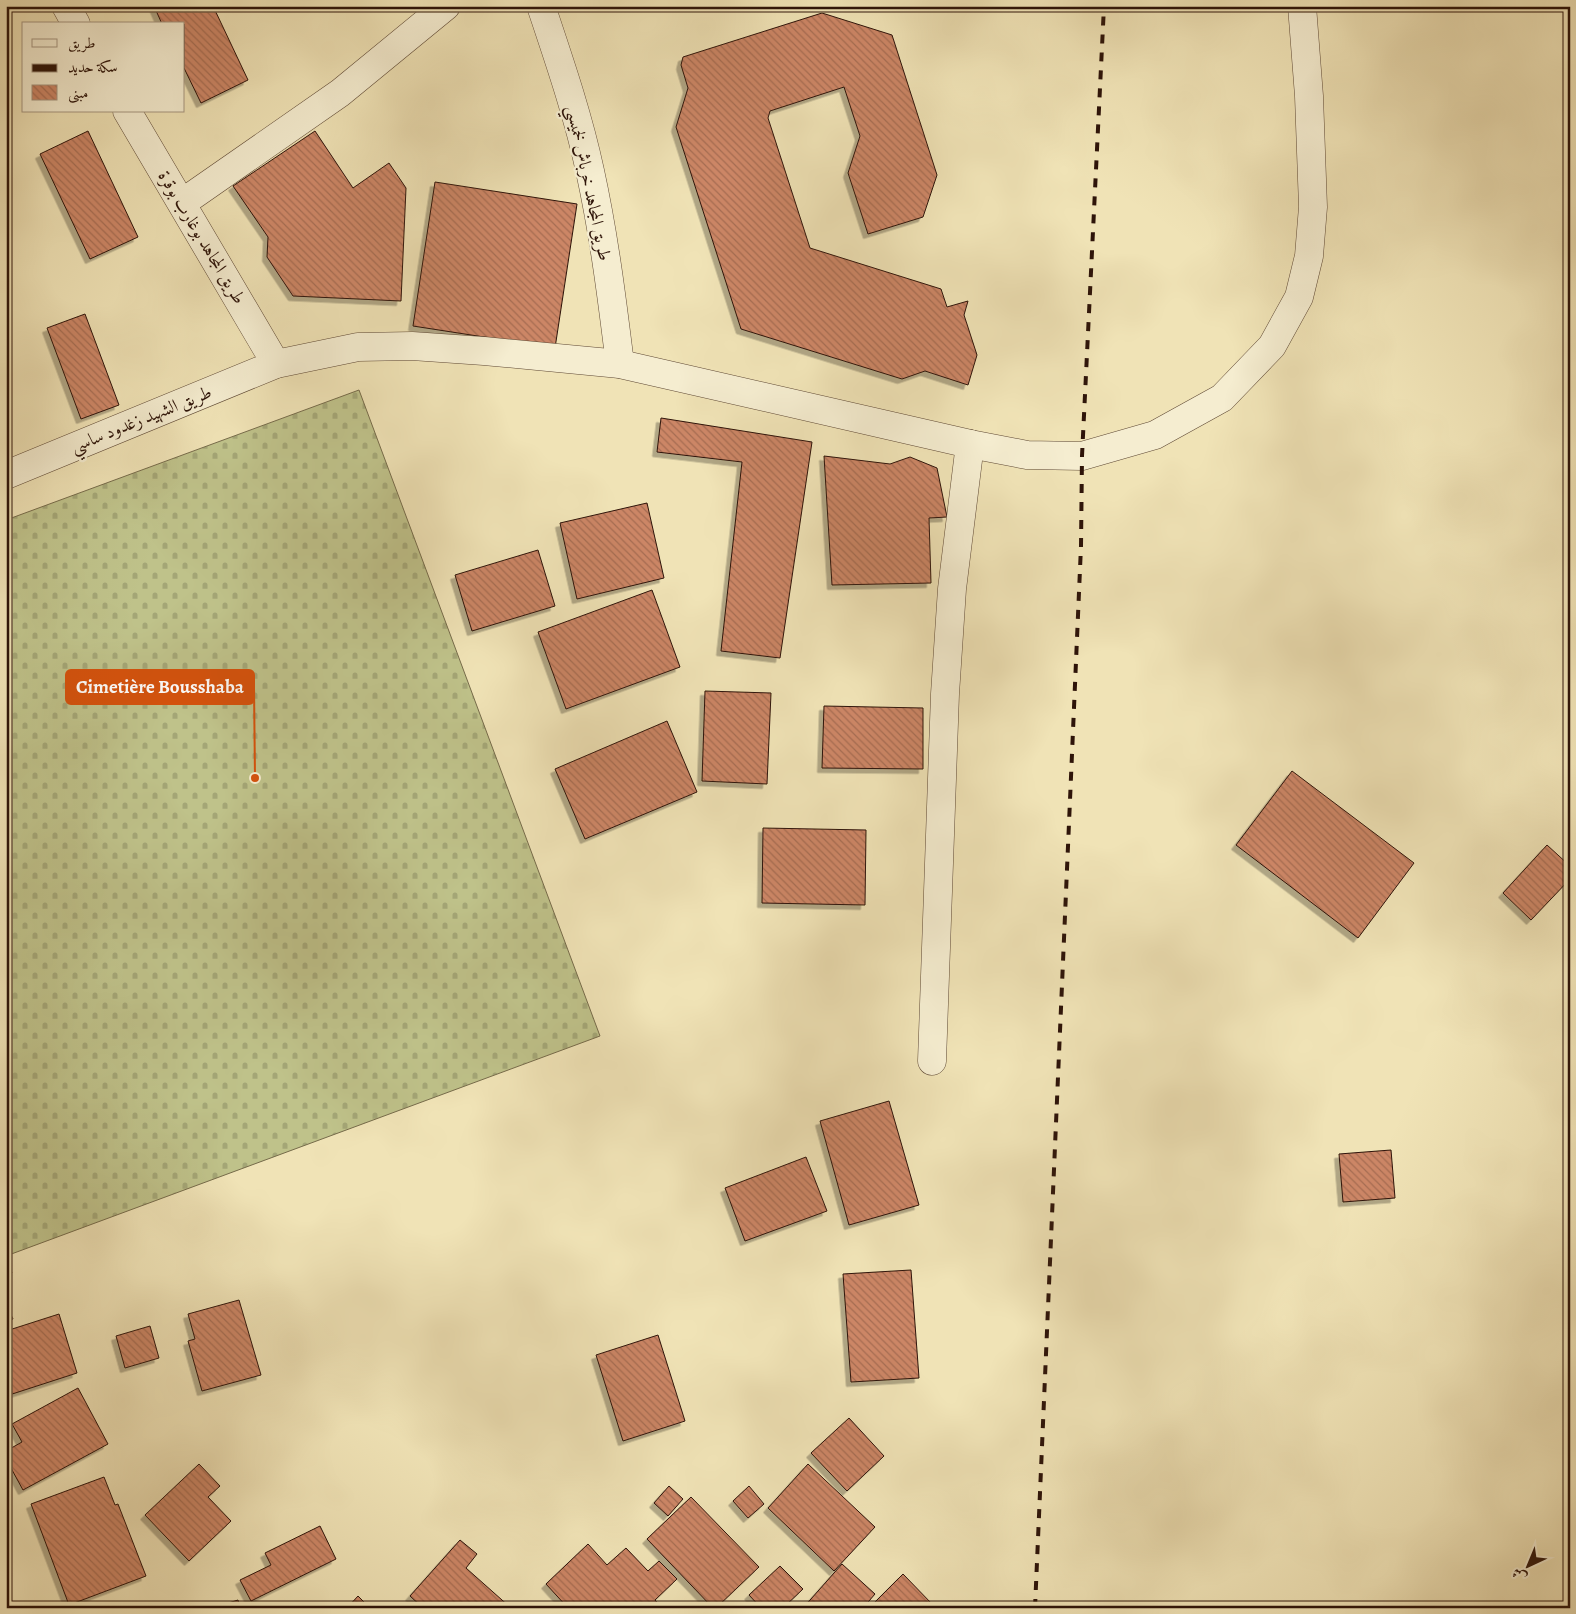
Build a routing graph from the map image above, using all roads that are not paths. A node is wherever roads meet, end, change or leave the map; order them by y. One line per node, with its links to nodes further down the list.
1 (66, 6): 5 (street)
2 (446, 6): 7 (street)
3 (541, 6): 9 (street, طريق المجاهد خرباش لخميسي)
4 (1302, 6): 10 (street, طريق الشهيد زغدود ساسي)
5 (75, 22)
6 (128, 112): 7 (street, طريق المجاهد بوغارب بوقرة)
7 (182, 203): 8 (street, طريق المجاهد بوغارب بوقرة)
8 (276, 364): 9 (street, طريق الشهيد زغدود ساسي); 11 (street, طريق الشهيد زغدود ساسي)
9 (620, 364): 10 (street, طريق الشهيد زغدود ساسي)
10 (970, 444): 12 (street)
11 (6, 475)
12 (932, 1061)

